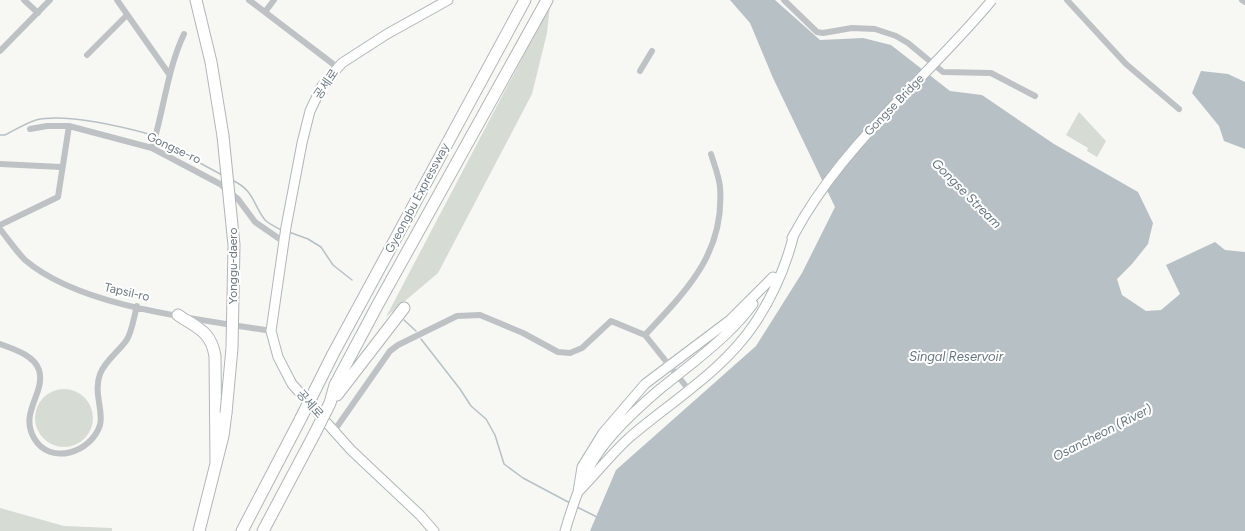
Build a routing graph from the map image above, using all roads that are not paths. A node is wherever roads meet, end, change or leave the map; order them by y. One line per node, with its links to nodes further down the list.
1 (24, 0): 16 (street)
2 (50, 0): 16 (street)
3 (117, 0): 17 (street)
4 (196, 0): 48 (highway, Yonggu-daero, bridge)
5 (249, 0): 15 (street)
6 (274, 0): 15 (street)
7 (448, 0): 22 (main road, 공세로)
8 (525, 0): 51 (highway, Gyeongbu Expressway, bridge)
9 (547, 0): 46 (highway, Gyeongbu Expressway)
10 (784, 0): 25 (street)
11 (992, 0): 35 (main road, Gongse Bridge, bridge)
12 (1067, 0): 26 (street)
13 (1242, 0): 14 (street)
14 (1245, 2)
15 (265, 12): 22 (street)
16 (38, 13): 20 (street)
17 (127, 15): 21 (street); 24 (street)
18 (184, 34): 24 (street)
19 (652, 51): 23 (street)
20 (0, 52)
21 (87, 55)
22 (337, 67): 36 (main road, 공세로)
23 (640, 71)
24 (169, 74): 29 (street)
25 (1035, 96)
26 (1179, 108)
27 (68, 126): 28 (street, Gongse-ro); 29 (street, Gongse-ro); 32 (street)
28 (30, 129)
29 (152, 148): 36 (street, Gongse-ro)
30 (712, 154): 42 (street)
31 (0, 164): 32 (street)
32 (61, 167): 33 (street)
33 (0, 225)
34 (0, 229): 38 (street, Tapsil-ro)
35 (794, 234): 37 (main road); 45 (main road)
36 (284, 240): 41 (main road, 공세로)
37 (773, 277): 44 (main road); 49 (main road, bridge)
38 (137, 306): 40 (street, Tapsil-ro); 43 (street)
39 (405, 310): 46 (highway)
40 (178, 315): 41 (street, Tapsil-ro); 48 (highway)
41 (271, 331): 47 (main road, 공세로)
42 (645, 335): 44 (street); 47 (street)
43 (0, 344)
44 (668, 365): 45 (street); 49 (main road)
45 (689, 390): 49 (main road)
46 (328, 407): 52 (highway, bridge)
47 (334, 431): 53 (main road, 공세로)
48 (216, 463): 50 (highway, Yonggu-daero)
49 (577, 495): 54 (main road)
50 (199, 531)
51 (242, 531)
52 (264, 531)
53 (434, 531)
54 (565, 531)

